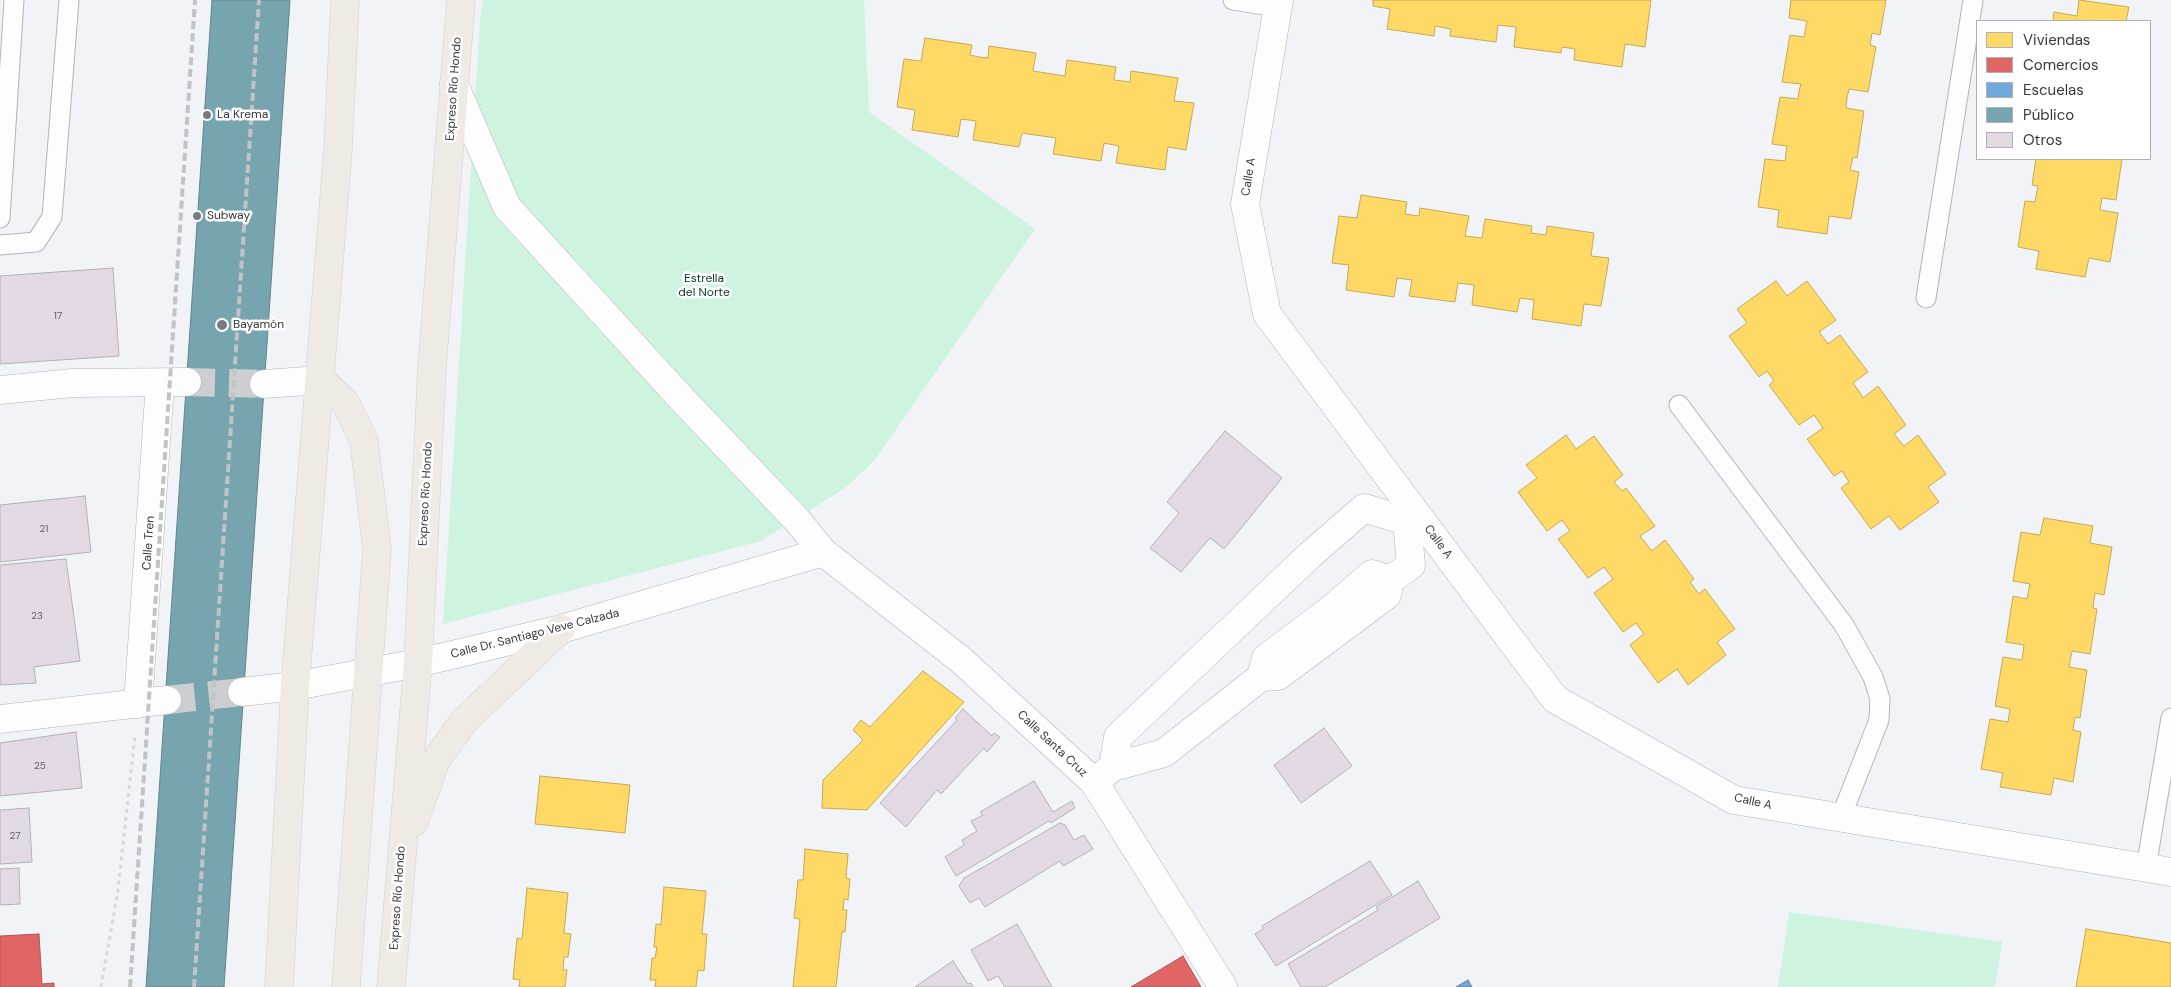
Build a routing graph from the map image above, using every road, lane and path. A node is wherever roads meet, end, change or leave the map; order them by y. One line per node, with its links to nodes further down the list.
1 (14, 0): 9 (lane)
2 (69, 0): 10 (lane)
3 (346, 0): 12 (highway)
4 (460, 0): 8 (highway, Expreso Río Hondo)
5 (1233, 0): 7 (lane)
6 (1973, 0): 11 (lane)
7 (1278, 4): 18 (street, Calle A)
8 (454, 84): 19 (street, Calle Santa Cruz); 21 (highway, Expreso Río Hondo)
9 (0, 218)
10 (0, 245)
11 (1926, 298)
12 (321, 380): 15 (street); 22 (highway); 23 (highway)
13 (187, 382): 14 (street)
14 (160, 383): 16 (street); 26 (street, Calle Tren)
15 (264, 384)
16 (0, 390)
17 (1679, 405): 30 (lane)
18 (1412, 518): 29 (street, Calle A); 29 (street, Calle A); 30 (street, Calle A)
19 (823, 552): 20 (street, Calle Dr. Santiago Veve Calzada); 29 (street, Calle Santa Cruz)
20 (562, 629): 21 (street, Calle Dr. Santiago Veve Calzada); 31 (highway)
21 (418, 663): 22 (street, Calle Dr. Santiago Veve Calzada); 31 (highway, Expreso Río Hondo)
22 (370, 670): 23 (street, Calle Dr. Santiago Veve Calzada); 35 (highway)
23 (295, 686): 24 (street, Calle Dr. Santiago Veve Calzada); 34 (highway)
24 (242, 692)
25 (167, 700): 26 (street)
26 (138, 704): 28 (street); 33 (path)
27 (2171, 718): 32 (lane)
28 (0, 719)
29 (1103, 775): 37 (street, Calle Santa Cruz)
30 (1841, 817): 32 (street, Calle A)
31 (401, 856): 36 (highway, Expreso Río Hondo)
32 (2158, 870)
33 (101, 987)
34 (279, 987)
35 (346, 987)
36 (391, 987)
37 (1223, 987)

